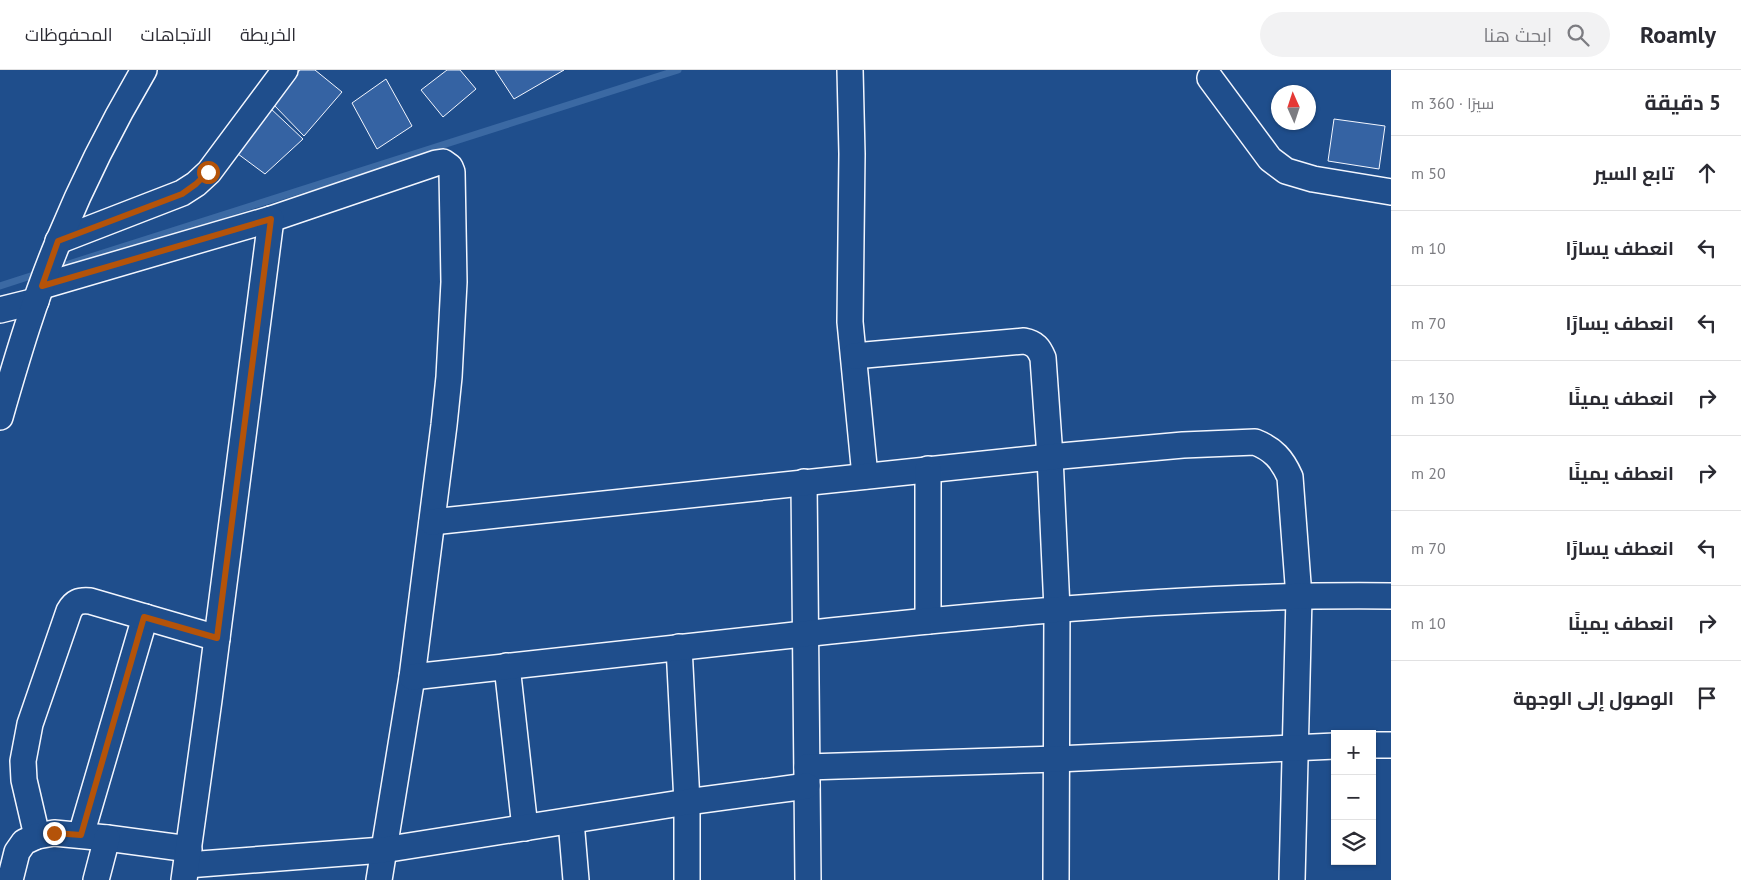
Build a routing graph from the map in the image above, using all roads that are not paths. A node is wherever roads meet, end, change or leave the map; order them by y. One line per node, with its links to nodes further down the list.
1 (144, 70): 7 (street)
2 (285, 70): 7 (street)
3 (850, 70): 10 (street)
4 (1210, 78): 5 (street)
5 (1391, 192)
6 (271, 219): 8 (street); 16 (street); 23 (street)
7 (58, 241): 8 (street)
8 (39, 294): 9 (street); 11 (street)
9 (0, 310)
10 (854, 356): 12 (street); 14 (street)
11 (0, 417)
12 (1050, 457): 13 (street); 18 (street); 19 (street)
13 (928, 469): 14 (street); 21 (street)
14 (865, 476): 15 (street)
15 (804, 482): 16 (street); 22 (street)
16 (432, 522): 26 (street)
17 (1391, 596): 18 (street)
18 (1299, 597): 19 (street); 30 (street)
19 (1056, 609): 21 (street); 31 (street)
20 (144, 617): 23 (street); 36 (street); 37 (street)
21 (928, 621): 22 (street)
22 (806, 633): 24 (street); 32 (street)
23 (217, 638): 40 (street)
24 (679, 647): 25 (street); 33 (street)
25 (507, 666): 26 (street); 35 (street)
26 (412, 677): 39 (street)
27 (1376, 745): 28 (street)
28 (1391, 745)
29 (1331, 746): 30 (street)
30 (1296, 748): 31 (street); 48 (street)
31 (1057, 759): 32 (street); 47 (street)
32 (807, 777): 33 (street); 46 (street)
33 (687, 802): 34 (street); 45 (street)
34 (571, 821): 35 (street); 44 (street)
35 (525, 828): 39 (street)
36 (81, 835): 37 (street); 38 (street)
37 (37, 836): 41 (street)
38 (107, 838): 40 (street); 42 (street)
39 (383, 850): 40 (street); 43 (street)
40 (187, 865)
41 (10, 880)
42 (96, 880)
43 (379, 880)
44 (576, 880)
45 (688, 880)
46 (808, 880)
47 (1056, 880)
48 (1292, 880)

